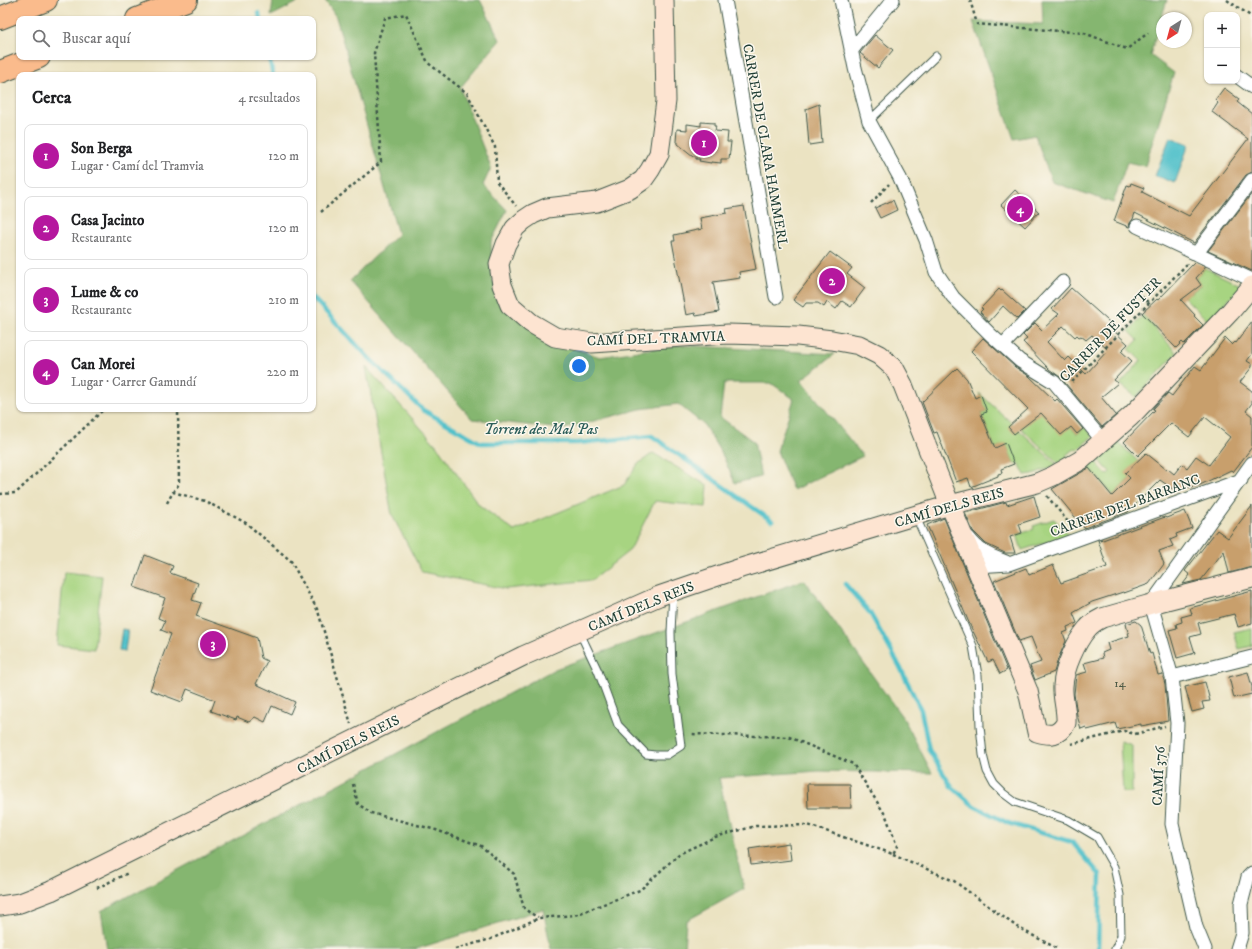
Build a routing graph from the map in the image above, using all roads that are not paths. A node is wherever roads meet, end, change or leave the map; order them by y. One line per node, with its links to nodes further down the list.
1 (46, 0): 8 (highway)
2 (186, 0): 7 (highway)
3 (664, 0): 28 (street, CAMÍ DEL TRAMVIA)
4 (725, 0): 22 (street, CARRER DE CLARA HAMMERL)
5 (841, 0): 9 (street)
6 (893, 0): 9 (street)
7 (146, 16)
8 (0, 18)
9 (851, 51): 15 (street)
10 (936, 56): 15 (lane)
11 (31, 60): 12 (highway)
12 (0, 72)
13 (1240, 78): 14 (street)
14 (1252, 87)
15 (869, 121): 23 (street)
16 (1252, 180): 18 (street)
17 (1137, 226): 18 (street)
18 (1196, 254): 19 (street)
19 (1252, 280)
20 (1063, 282): 23 (street)
21 (1252, 286): 24 (street, CAMÍ DELS REIS)
22 (776, 297)
23 (1003, 345): 24 (street)
24 (1104, 441): 28 (street, CAMÍ DELS REIS)
25 (1252, 463): 27 (street)
26 (1252, 476): 27 (street, CARRER DEL BARRANC)
27 (1239, 480): 31 (street, CARRER DEL BARRANC); 35 (street)
28 (950, 505): 29 (street, CAMÍ DELS REIS); 30 (street, CAMÍ DEL TRAMVIA)
29 (915, 516): 34 (street, CAMÍ DELS REIS); 41 (lane)
30 (958, 524): 31 (street); 32 (street, CAMÍ DEL TRAMVIA)
31 (1009, 564): 32 (street, CARRER DEL BARRANC)
32 (976, 566): 35 (street, CAMÍ DEL TRAMVIA)
33 (1252, 578): 35 (street)
34 (673, 591): 36 (street, CAMÍ DELS REIS); 36 (lane)
35 (1151, 604): 38 (street, CAMÍ 376)
36 (579, 631): 40 (street, CAMÍ DELS REIS)
37 (1252, 657): 38 (street)
38 (1172, 678): 42 (street, CAMÍ 376)
39 (1252, 873): 43 (street)
40 (0, 906)
41 (1115, 949)
42 (1205, 949)
43 (1237, 949)

